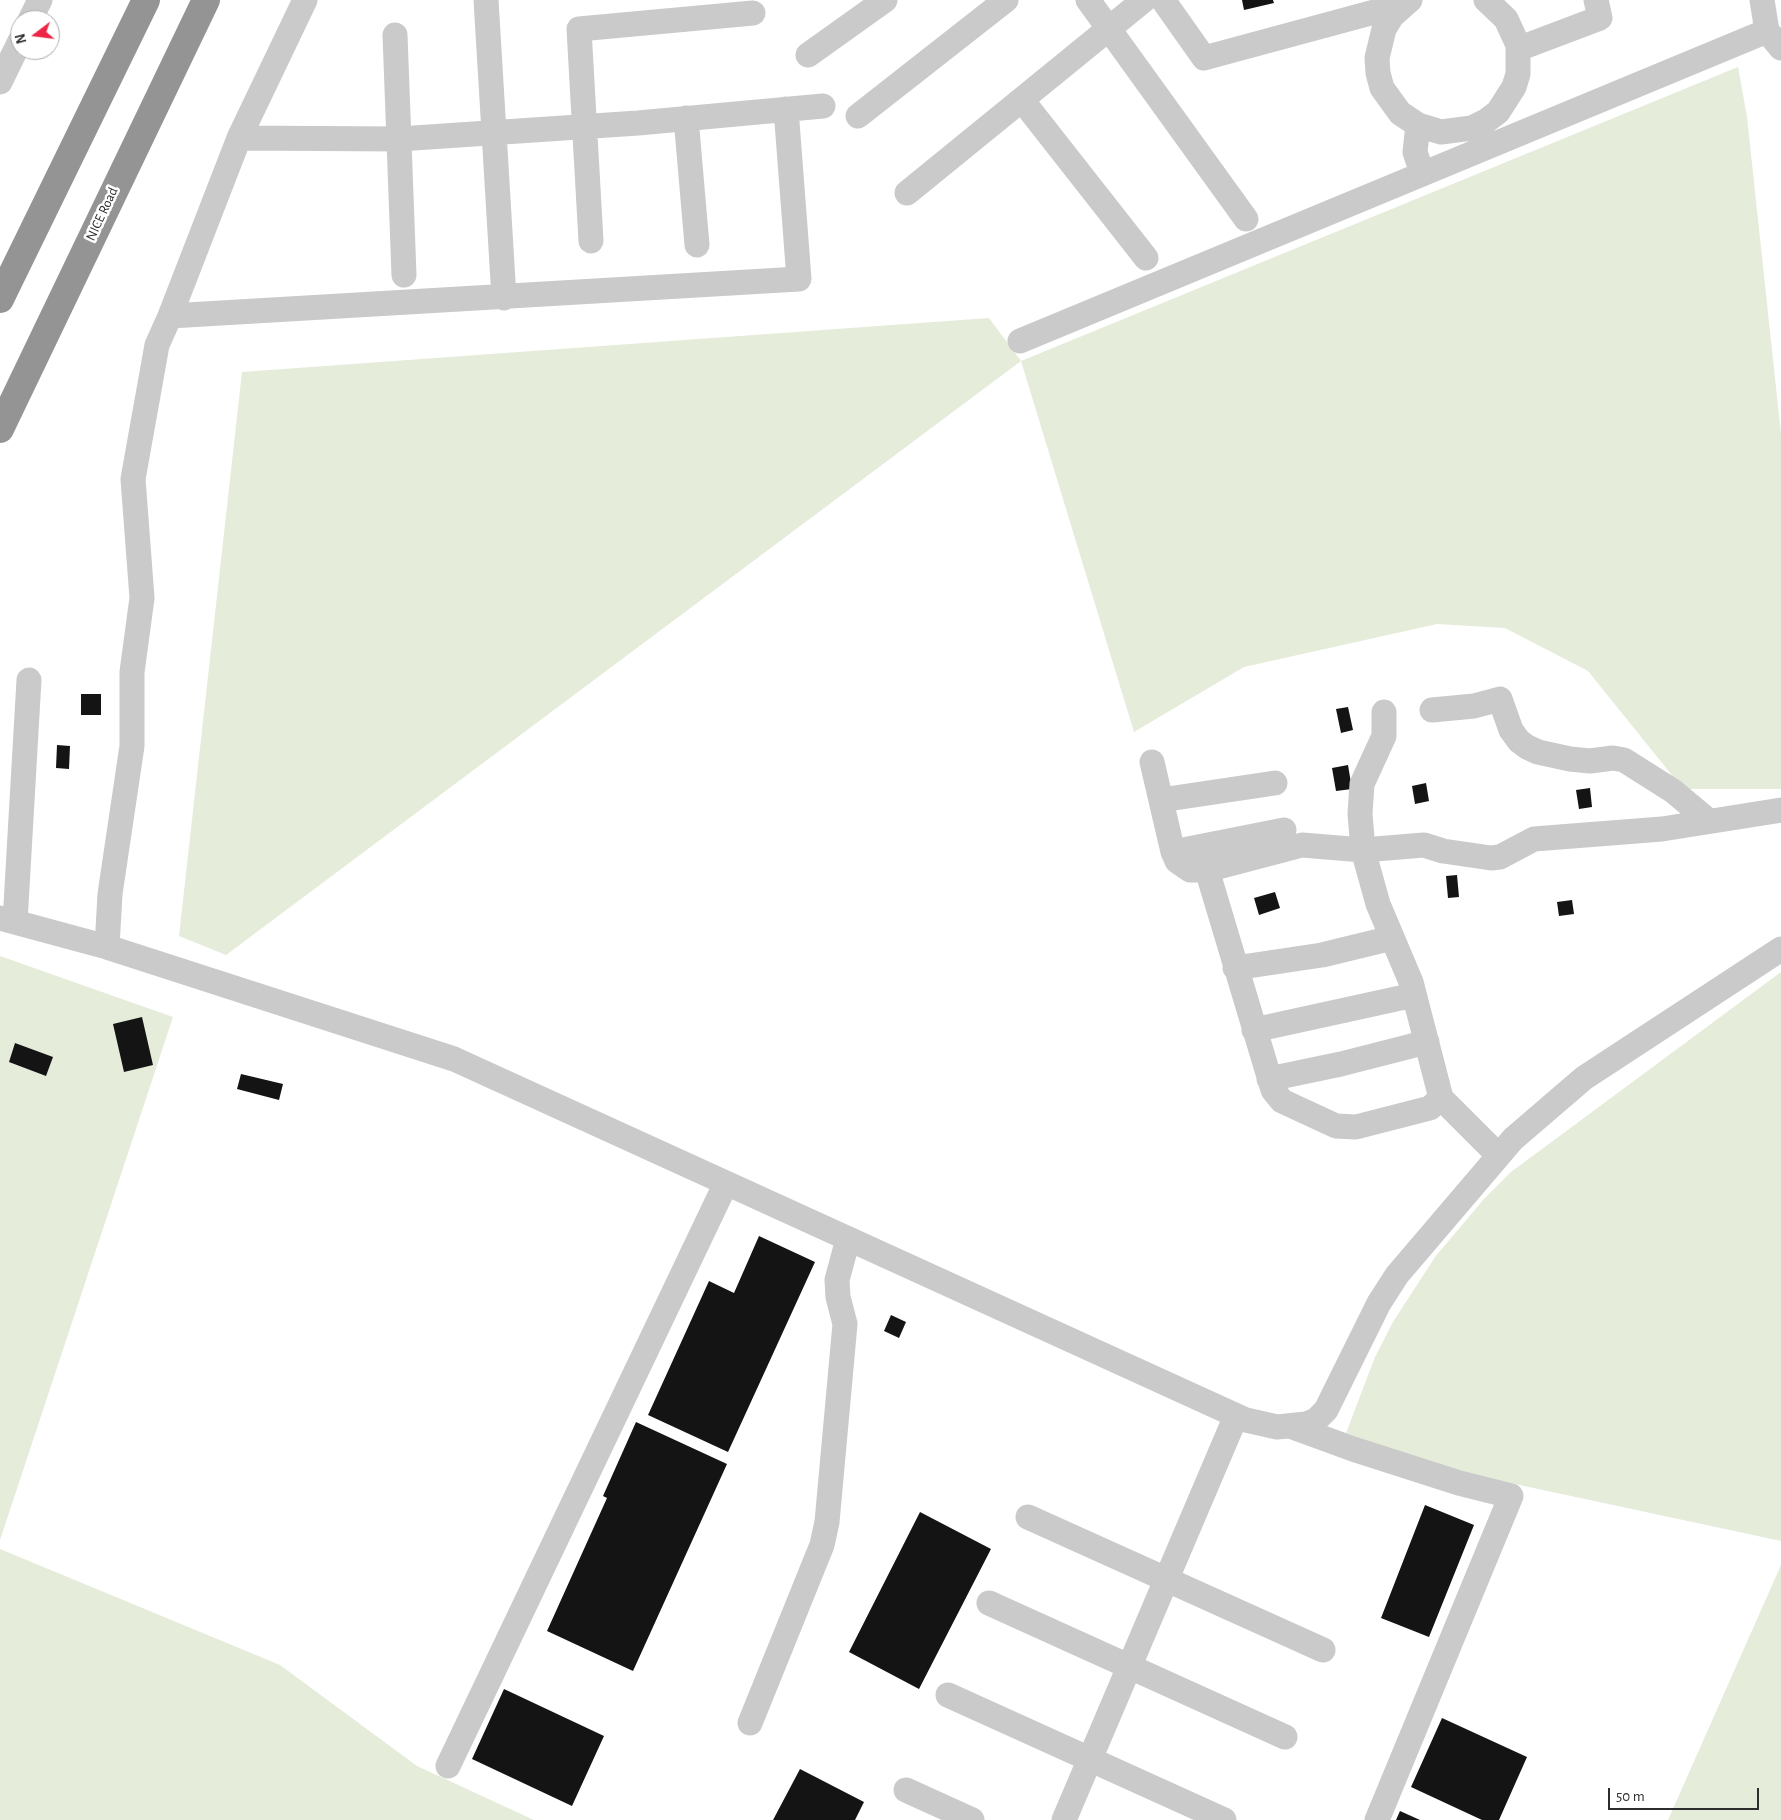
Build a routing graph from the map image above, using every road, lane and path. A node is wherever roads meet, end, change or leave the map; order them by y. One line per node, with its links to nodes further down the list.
1 (146, 0): 42 (highway)
2 (206, 0): 45 (highway, NICE Road)
3 (305, 0): 32 (street)
4 (486, 0): 31 (street)
5 (885, 0): 19 (street)
6 (1006, 0): 26 (street)
7 (1088, 0): 15 (street)
8 (1144, 0): 15 (street)
9 (1163, 0): 12 (street)
10 (1486, 0): 18 (street)
11 (1762, 0): 17 (street)
12 (1407, 2): 28 (street)
13 (1600, 6): 18 (street)
14 (753, 13): 29 (street)
15 (1109, 29): 23 (street); 36 (street)
16 (395, 35): 33 (street)
17 (1774, 39): 30 (street)
18 (1518, 49): 22 (street)
19 (808, 55)
20 (11, 60): 21 (street)
21 (0, 82)
22 (1511, 94): 28 (street); 30 (street)
23 (1022, 100): 35 (street); 39 (street)
24 (823, 106): 25 (street)
25 (786, 109): 27 (street); 41 (street)
26 (858, 116)
27 (686, 118): 29 (street); 38 (street)
28 (1418, 125): 34 (street)
29 (585, 126): 31 (street); 37 (street)
30 (1530, 129): 34 (street)
31 (494, 132): 33 (street); 41 (street)
32 (239, 138): 33 (street); 43 (street)
33 (399, 139): 40 (street)
34 (1422, 173): 44 (street)
35 (908, 193)
36 (1246, 219)
37 (591, 241)
38 (697, 245)
39 (1146, 258)
40 (404, 275)
41 (504, 298): 43 (street)
42 (0, 299)
43 (170, 316): 60 (street)
44 (1020, 342)
45 (0, 429)
46 (29, 680): 58 (street)
47 (1432, 710): 53 (street)
48 (1384, 712): 55 (street)
49 (1152, 762): 51 (street)
50 (1275, 783): 51 (street)
51 (1161, 800): 56 (street)
52 (1781, 810): 53 (street)
53 (1709, 821): 55 (street)
54 (1284, 830): 56 (street)
55 (1363, 850): 57 (street); 59 (street)
56 (1173, 852): 57 (street)
57 (1207, 870): 62 (street)
58 (8, 920): 60 (street)
59 (1392, 938): 62 (street); 63 (street)
60 (107, 947): 69 (street)
61 (1781, 950): 68 (street)
62 (1235, 968): 64 (street)
63 (1414, 995): 64 (street); 65 (street)
64 (1254, 1030): 66 (street)
65 (1427, 1042): 66 (street); 67 (street)
66 (1270, 1079): 67 (street)
67 (1441, 1098): 68 (street)
68 (1498, 1155): 72 (street)
69 (726, 1183): 70 (street); 82 (street)
70 (848, 1239): 71 (street); 79 (street)
71 (1236, 1416): 72 (street); 74 (street)
72 (1290, 1426): 87 (street)
73 (1028, 1517): 74 (street)
74 (1166, 1580): 76 (street); 77 (street)
75 (989, 1603): 77 (street)
76 (1323, 1650)
77 (1130, 1667): 80 (street); 81 (street)
78 (948, 1696): 81 (street)
79 (750, 1723)
80 (1284, 1737)
81 (1090, 1759): 85 (street); 86 (street)
82 (448, 1766)
83 (906, 1790): 84 (street)
84 (972, 1820)
85 (1064, 1820)
86 (1224, 1820)
87 (1377, 1820)

